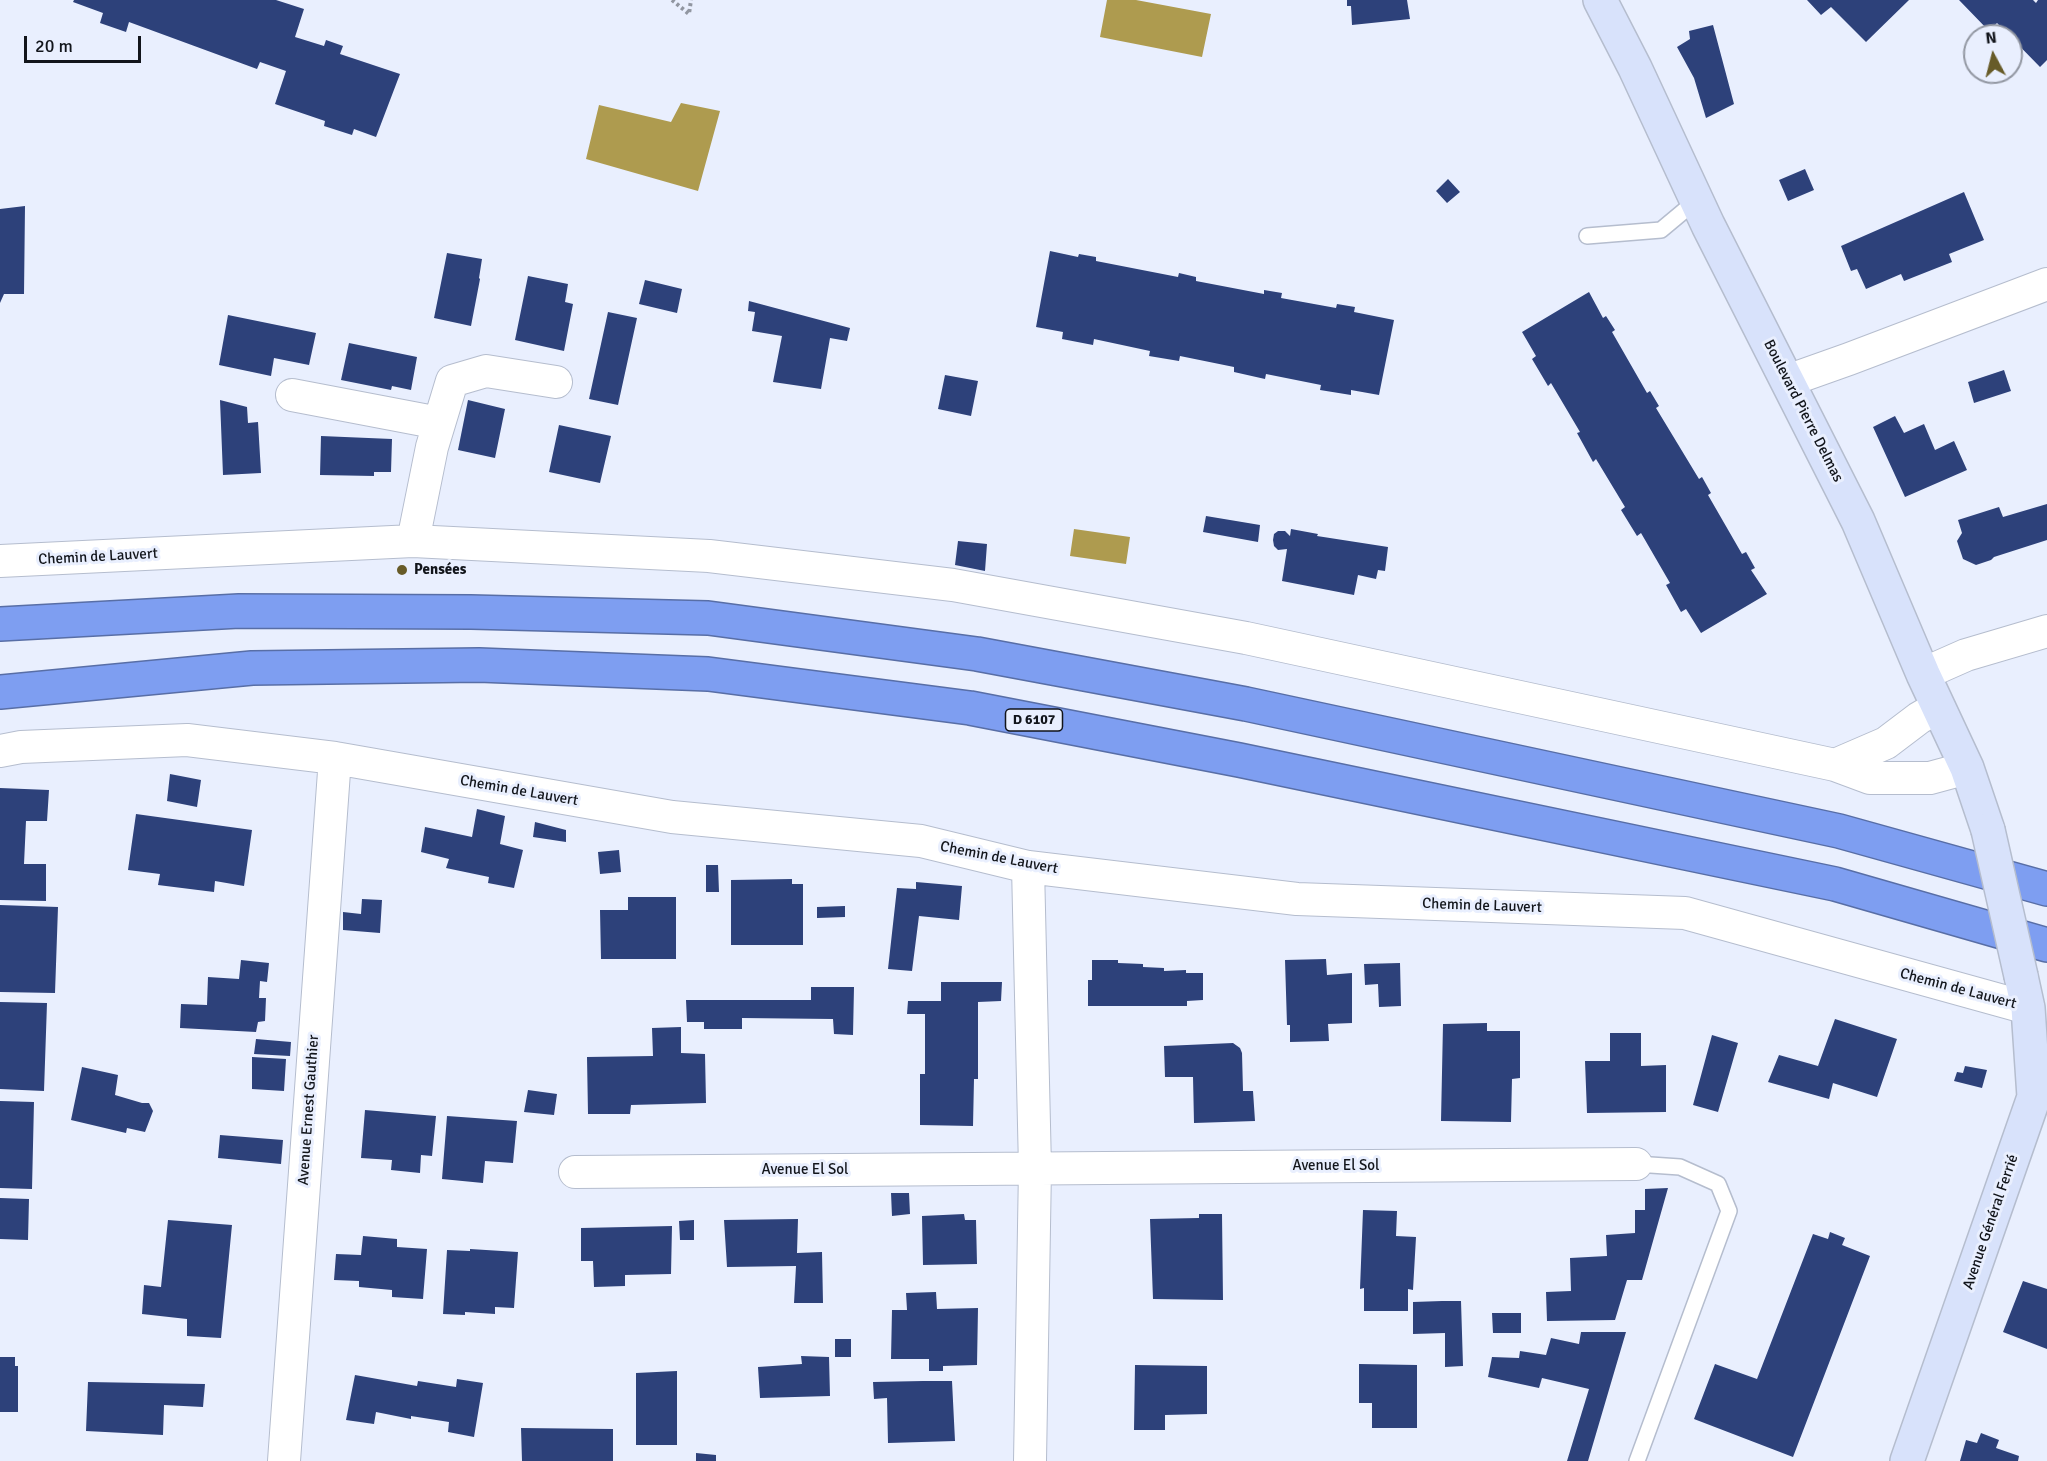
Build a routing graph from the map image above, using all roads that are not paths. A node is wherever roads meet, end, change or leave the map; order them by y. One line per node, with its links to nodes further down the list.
1 (1600, 0): 2 (street, Boulevard Pierre Delmas)
2 (1697, 200): 3 (lane); 5 (street, Boulevard Pierre Delmas)
3 (1587, 236)
4 (2047, 284): 5 (street)
5 (1787, 381): 13 (street, Boulevard Pierre Delmas)
6 (556, 382): 8 (street)
7 (292, 395): 8 (street)
8 (439, 423): 9 (street)
9 (412, 542): 10 (street, Chemin de Lauvert); 18 (street, Chemin de Lauvert)
10 (0, 561)
11 (0, 624): 21 (highway)
12 (2047, 631): 13 (street)
13 (1923, 674): 15 (street, Boulevard Pierre Delmas)
14 (0, 692): 22 (highway, D 6107)
15 (1938, 707): 18 (street); 19 (street, Boulevard Pierre Delmas)
16 (0, 751): 17 (street, Chemin de Lauvert)
17 (335, 758): 20 (street, Chemin de Lauvert); 29 (street, Avenue Ernest Gauthier)
18 (1835, 765): 19 (street, Chemin de Lauvert)
19 (1966, 768): 23 (street, Boulevard Pierre Delmas, bridge)
20 (1028, 867): 24 (street, Chemin de Lauvert); 27 (street)
21 (2047, 890)
22 (2047, 945)
23 (2021, 976): 24 (street, Avenue Général Ferrié)
24 (2028, 1008): 25 (street, Avenue Général Ferrié)
25 (2040, 1077): 32 (street, Avenue Général Ferrié)
26 (1636, 1164): 27 (street, Avenue El Sol); 31 (lane)
27 (1035, 1168): 28 (street, Avenue El Sol); 30 (street)
28 (574, 1172)
29 (284, 1461)
30 (1030, 1461)
31 (1637, 1461)
32 (1907, 1461)

